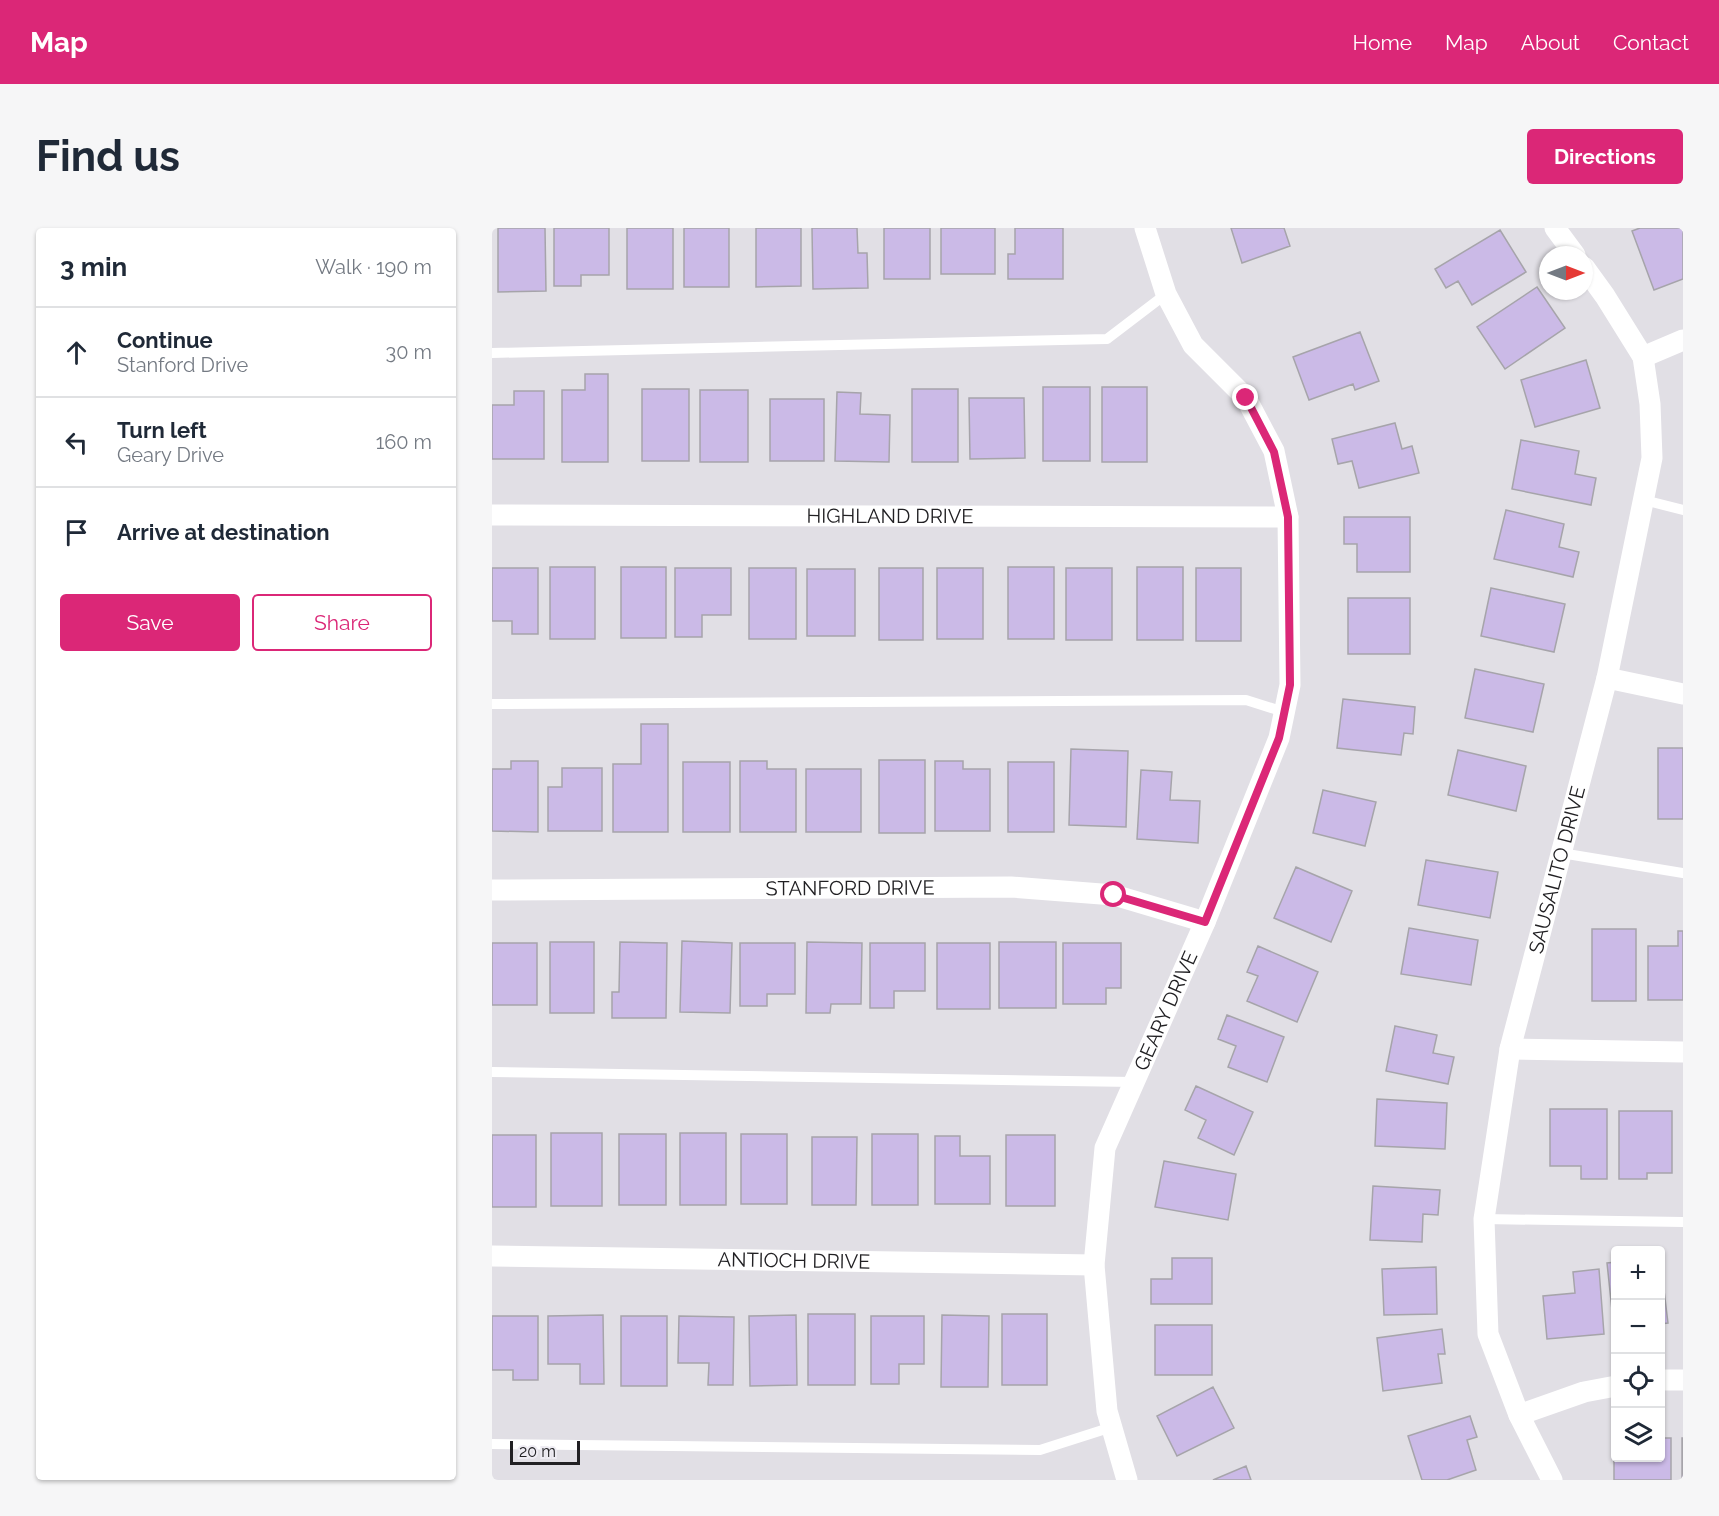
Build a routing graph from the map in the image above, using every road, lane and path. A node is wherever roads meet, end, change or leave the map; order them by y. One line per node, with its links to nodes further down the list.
1 (1145, 228): 5 (street, GEARY DRIVE)
2 (1561, 230): 3 (street)
3 (1570, 246)
4 (1593, 279): 8 (street, SAUSALITO DRIVE)
5 (1166, 294): 7 (lane); 12 (street, GEARY DRIVE)
6 (1683, 340): 8 (street)
7 (492, 353)
8 (1643, 357): 9 (street, SAUSALITO DRIVE)
9 (1644, 500): 10 (lane); 13 (street, SAUSALITO DRIVE)
10 (1683, 510)
11 (492, 514): 12 (street, HIGHLAND DRIVE)
12 (1288, 517): 16 (street, GEARY DRIVE)
13 (1607, 678): 14 (street); 17 (street, SAUSALITO DRIVE)
14 (1683, 694)
15 (492, 704): 16 (lane)
16 (1284, 712): 20 (street, GEARY DRIVE)
17 (1561, 853): 18 (lane); 21 (street, SAUSALITO DRIVE)
18 (1683, 873)
19 (492, 890): 20 (street, STANFORD DRIVE)
20 (1205, 922): 24 (street, GEARY DRIVE)
21 (1510, 1049): 22 (street); 25 (street, SAUSALITO DRIVE)
22 (1683, 1052)
23 (492, 1072): 24 (lane)
24 (1134, 1082): 28 (street, GEARY DRIVE)
25 (1484, 1219): 26 (lane); 32 (street, SAUSALITO DRIVE)
26 (1683, 1221)
27 (492, 1256): 28 (street, ANTIOCH DRIVE)
28 (1094, 1265): 33 (street, GEARY DRIVE)
29 (1665, 1380): 30 (street)
30 (1683, 1380)
31 (1611, 1387): 32 (street)
32 (1520, 1415): 36 (street, SAUSALITO DRIVE)
33 (1112, 1427): 34 (lane); 35 (street, GEARY DRIVE)
34 (492, 1444)
35 (1127, 1480)
36 (1552, 1480)

